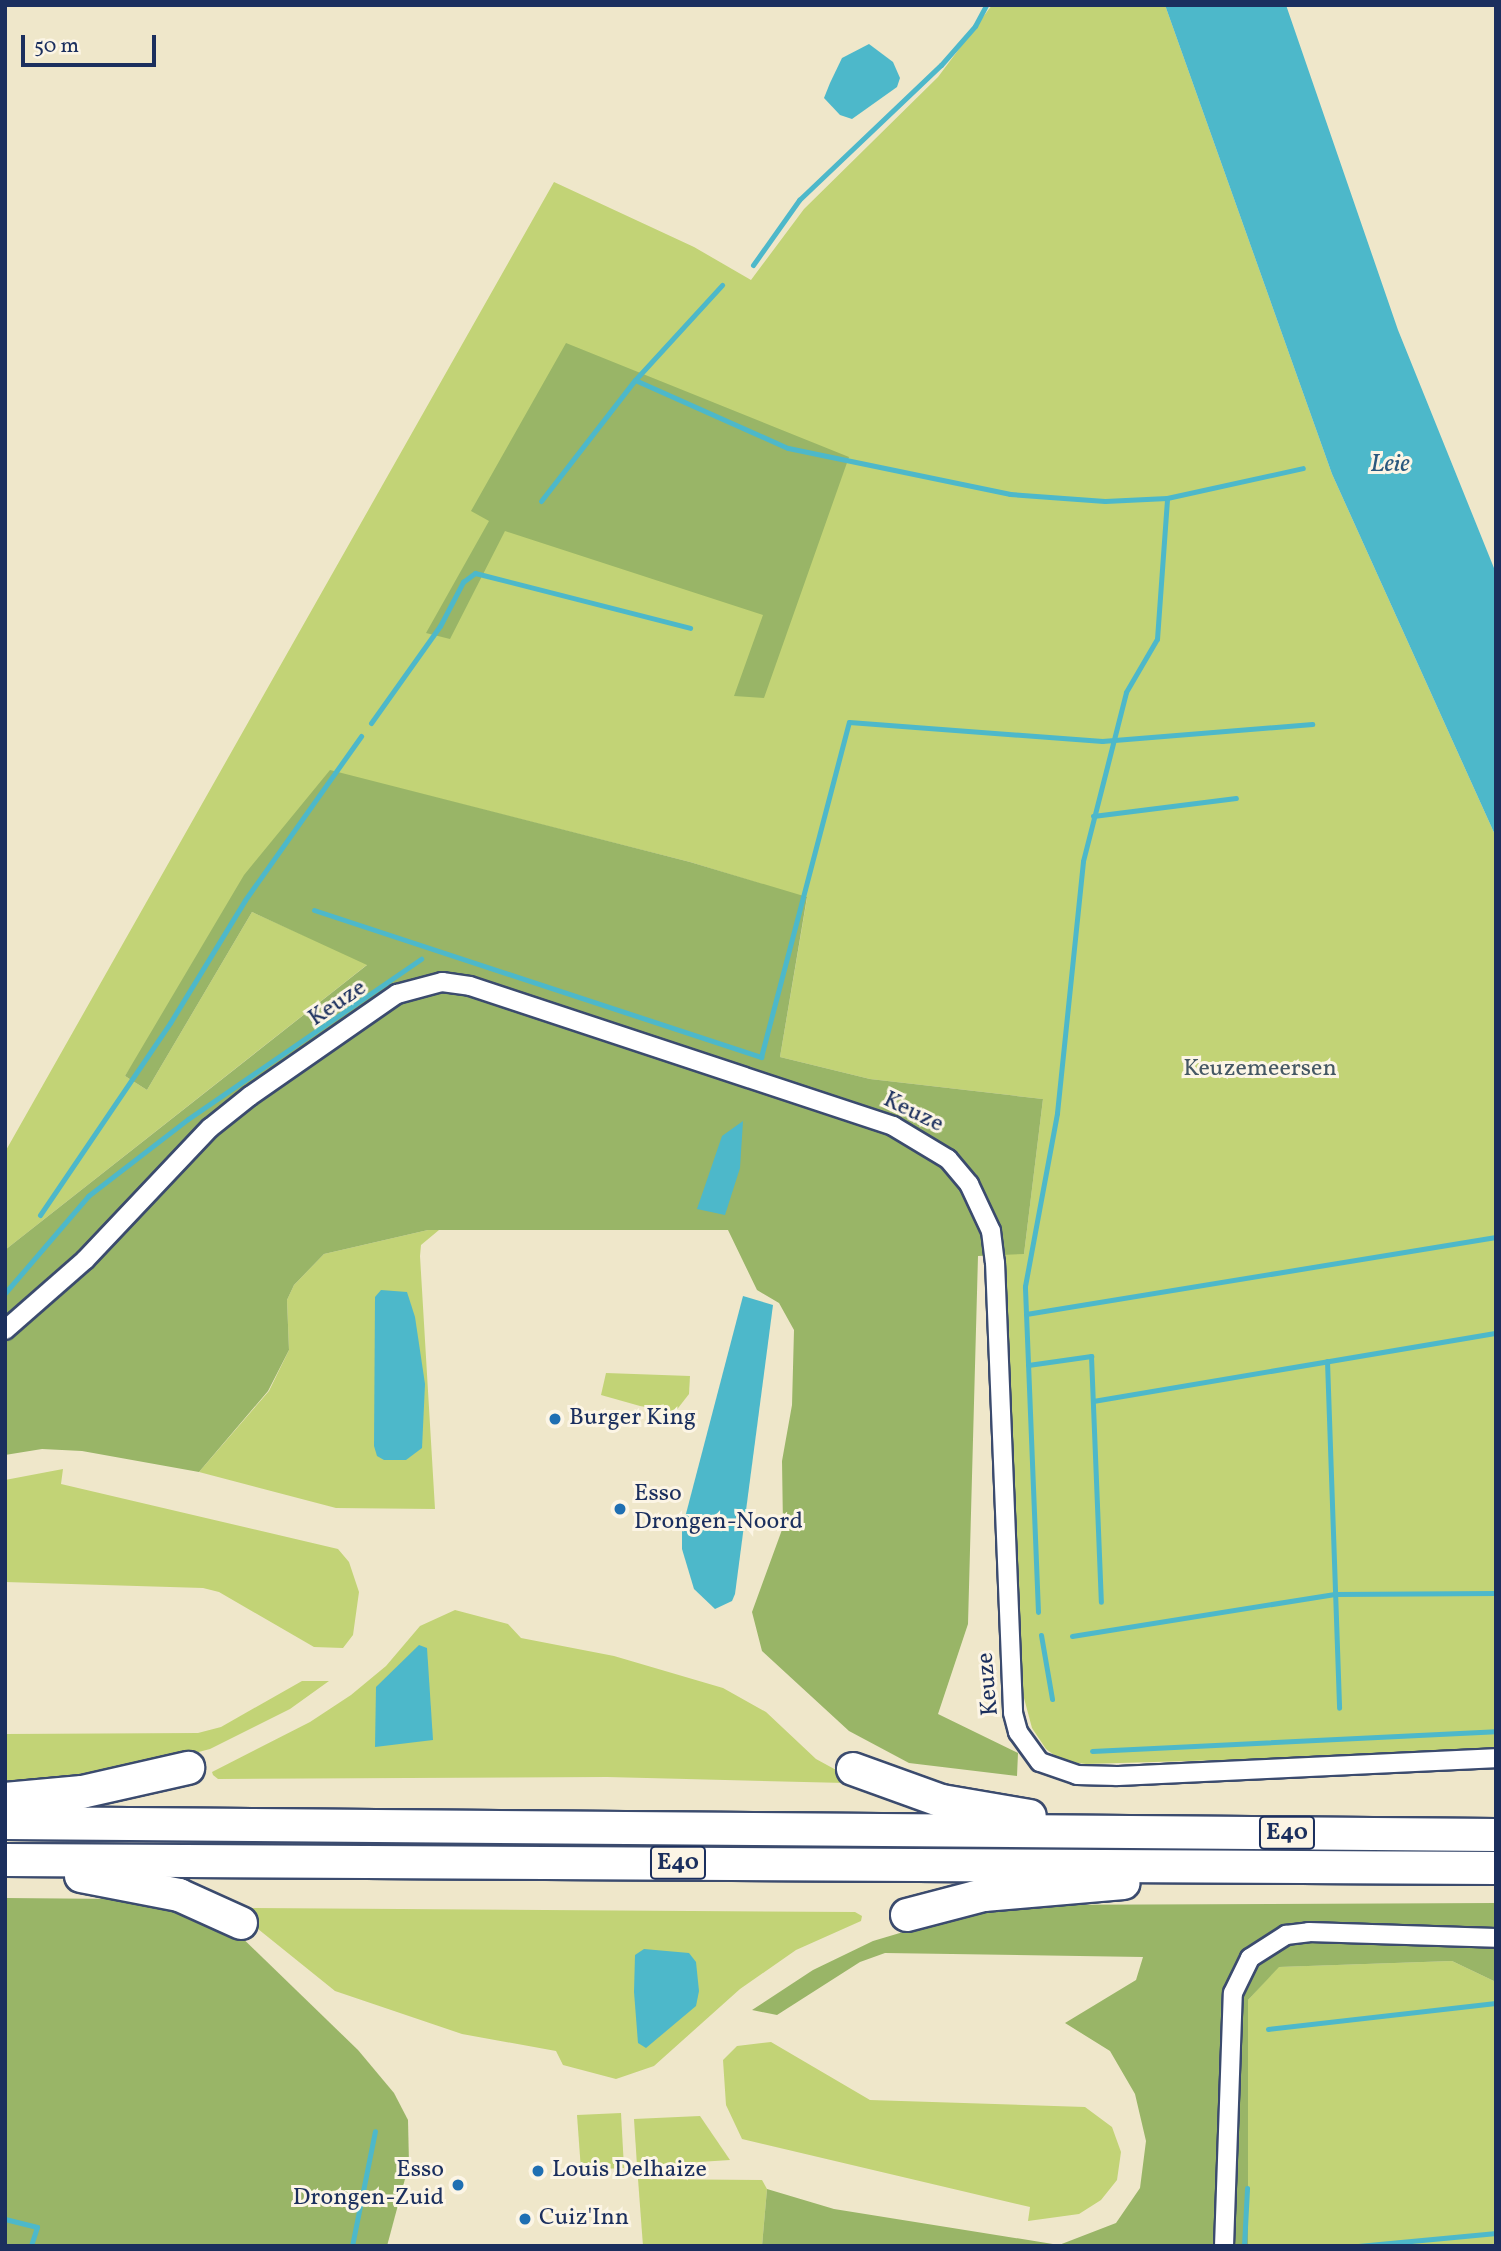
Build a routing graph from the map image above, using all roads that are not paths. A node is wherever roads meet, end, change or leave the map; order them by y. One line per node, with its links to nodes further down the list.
1 (5, 1330): 2 (street, Keuze)
2 (1496, 1758)
3 (188, 1768): 5 (highway)
4 (853, 1769): 7 (highway)
5 (5, 1799)
6 (5, 1823): 7 (highway, E40)
7 (1078, 1831): 8 (highway, E40)
8 (1496, 1835)
9 (9, 1860): 10 (highway, E40); 13 (highway)
10 (1344, 1866): 11 (highway, E40); 12 (highway)
11 (1496, 1868)
12 (907, 1915)
13 (241, 1923)
14 (1496, 1938): 15 (street)
15 (1224, 2246)

